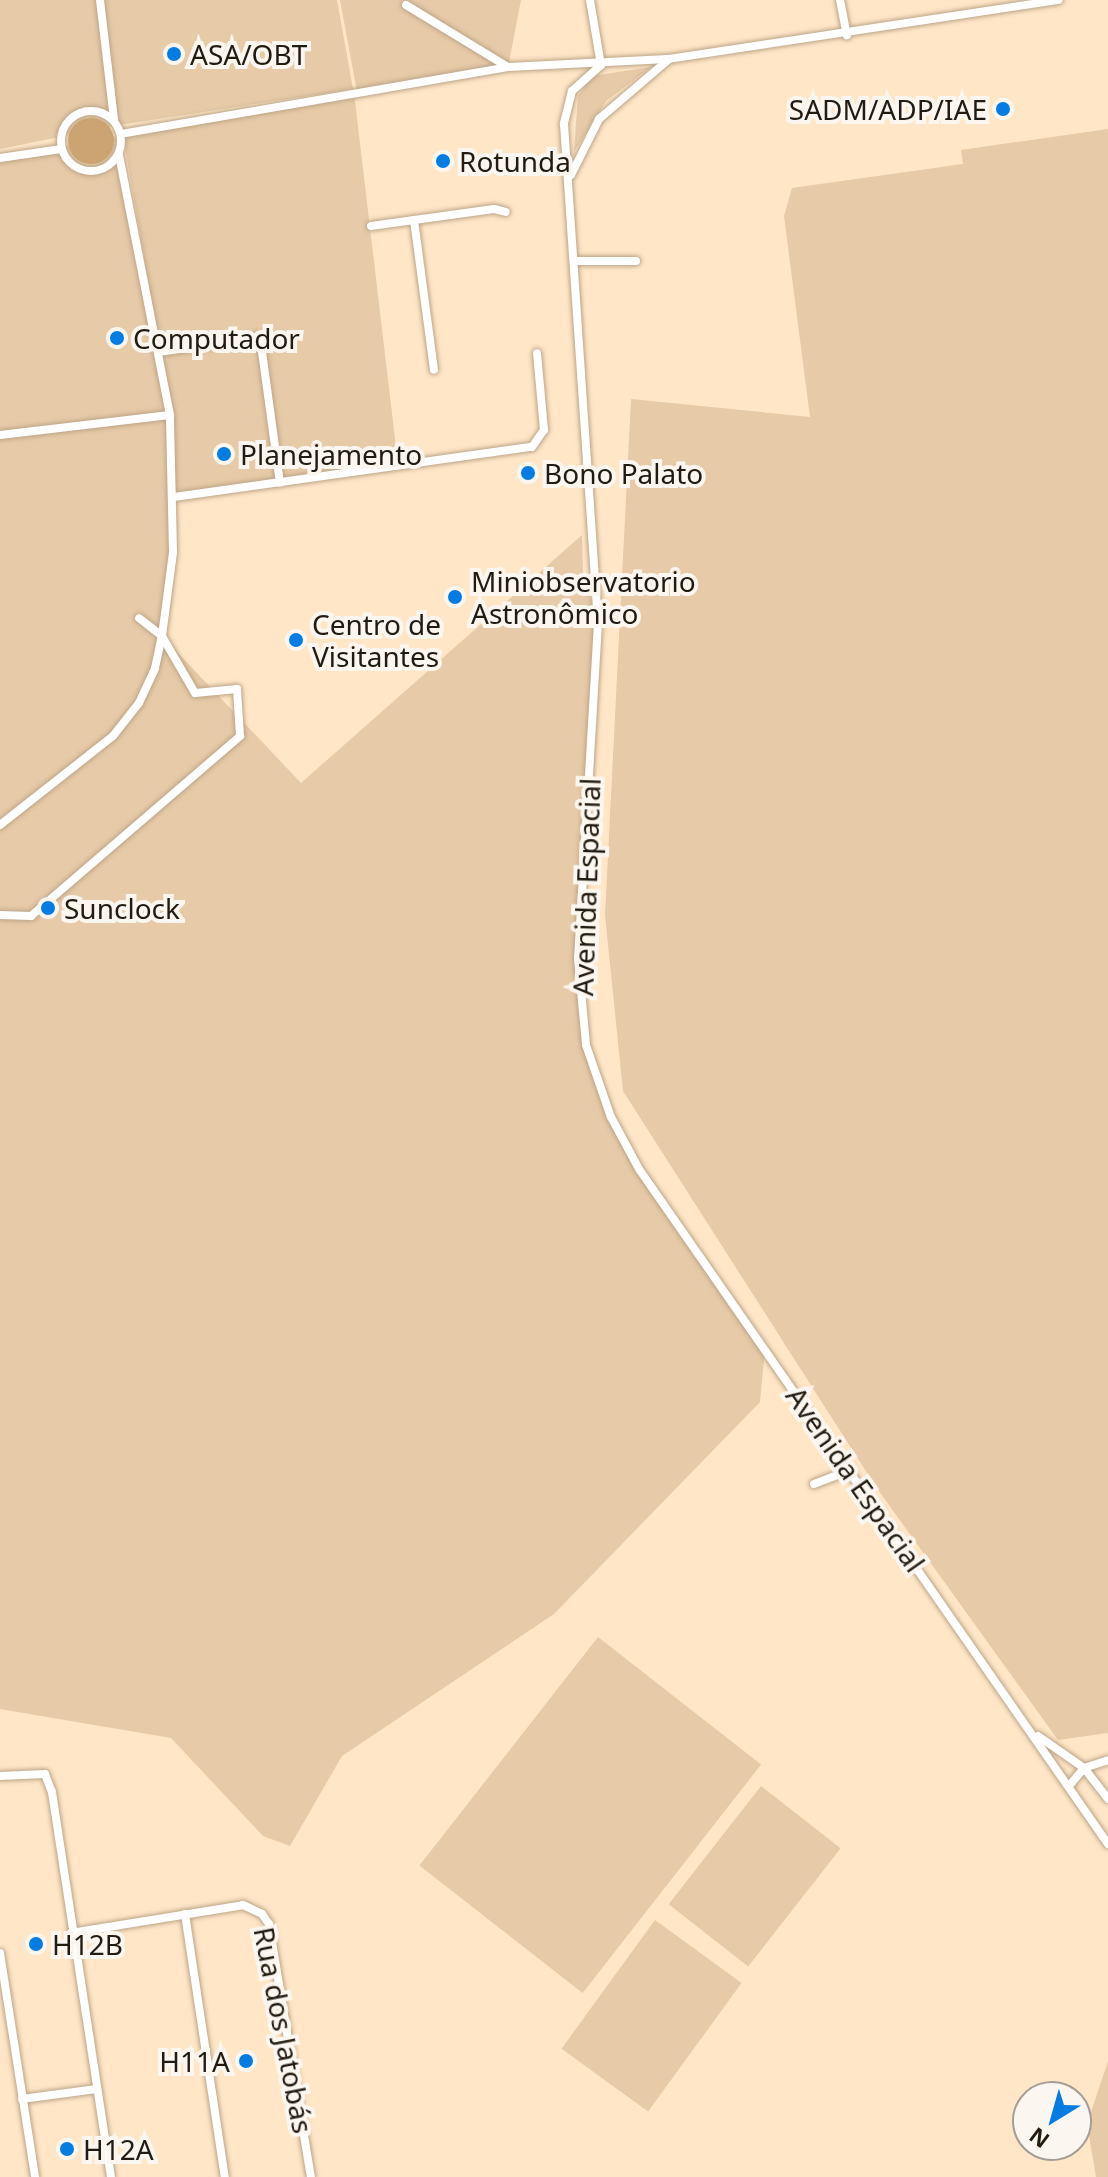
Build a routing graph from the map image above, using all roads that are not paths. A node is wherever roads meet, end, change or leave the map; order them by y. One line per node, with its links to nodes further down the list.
1 (100, 0): 10 (lane)
2 (590, 0): 8 (lane)
3 (840, 0): 6 (lane)
4 (1059, 0): 6 (lane)
5 (406, 5): 9 (lane)
6 (847, 35): 7 (lane)
7 (668, 59): 8 (lane); 15 (lane)
8 (601, 65): 9 (lane); 15 (lane, Avenida Espacial)
9 (508, 67): 11 (lane)
10 (114, 120): 11 (lane); 12 (lane)
11 (121, 134): 13 (lane)
12 (61, 149): 13 (lane); 14 (lane)
13 (119, 155): 21 (lane)
14 (0, 158)
15 (571, 176): 19 (lane, Avenida Espacial)
16 (506, 212): 17 (lane)
17 (414, 220): 18 (lane); 23 (lane)
18 (371, 226)
19 (576, 261): 20 (lane); 32 (lane, Avenida Espacial)
20 (636, 261)
21 (159, 352): 24 (lane); 26 (lane)
22 (537, 353): 26 (lane)
23 (434, 370)
24 (170, 415): 25 (lane); 27 (lane)
25 (0, 435)
26 (280, 483): 27 (lane)
27 (174, 497): 29 (lane)
28 (139, 618): 29 (lane)
29 (162, 636): 30 (lane); 31 (lane)
30 (0, 825)
31 (0, 915)
32 (850, 1470): 33 (lane); 34 (lane, Avenida Espacial)
33 (814, 1484)
34 (1034, 1733): 36 (lane, Avenida Espacial); 38 (lane, Avenida Espacial)
35 (1108, 1760): 36 (lane)
36 (1084, 1768): 38 (lane); 39 (lane, Avenida Espacial)
37 (0, 1776): 42 (lane)
38 (1069, 1786): 40 (lane, Avenida Espacial)
39 (1108, 1799)
40 (1108, 1844)
41 (185, 1914): 42 (lane, Rua dos Jatobás); 48 (lane); 49 (lane, Rua dos Jatobás)
42 (71, 1933): 44 (lane)
43 (0, 1953): 45 (lane)
44 (96, 2089): 45 (lane); 47 (lane)
45 (22, 2099): 46 (lane)
46 (35, 2177)
47 (111, 2177)
48 (225, 2177)
49 (311, 2177)

